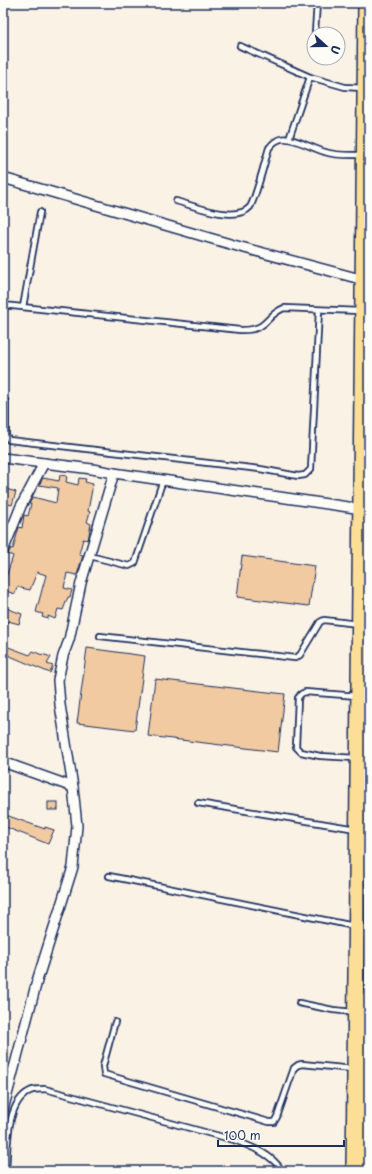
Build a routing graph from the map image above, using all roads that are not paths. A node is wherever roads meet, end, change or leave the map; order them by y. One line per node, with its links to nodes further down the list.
1 (317, 3): 3 (lane)
2 (366, 3): 6 (highway)
3 (315, 26)
4 (240, 46): 5 (lane)
5 (310, 77): 6 (lane); 7 (lane)
6 (366, 88): 8 (highway)
7 (289, 139): 8 (lane); 10 (lane)
8 (365, 154): 12 (highway)
9 (3, 178): 12 (street)
10 (176, 201)
11 (40, 212): 14 (lane)
12 (364, 280): 16 (highway)
13 (3, 305): 14 (lane)
14 (23, 308): 15 (lane)
15 (319, 310): 16 (lane); 17 (lane)
16 (363, 311): 22 (highway)
17 (3, 398)
18 (3, 458): 19 (street)
19 (44, 463): 20 (street); 23 (street)
20 (114, 473): 21 (street); 24 (street)
21 (163, 480): 22 (street); 24 (lane)
22 (365, 510): 25 (highway)
23 (3, 551)
24 (90, 556): 30 (street)
25 (359, 624): 26 (lane); 27 (highway)
26 (100, 636)
27 (358, 696): 28 (highway); 28 (lane)
28 (358, 758): 32 (highway)
29 (3, 762): 30 (street)
30 (73, 787): 40 (street)
31 (198, 803): 32 (lane)
32 (357, 829): 34 (highway)
33 (109, 876): 34 (lane)
34 (356, 926): 37 (highway)
35 (369, 999): 44 (highway)
36 (299, 1003): 37 (lane)
37 (355, 1012): 39 (highway)
38 (115, 1022): 39 (lane)
39 (354, 1070): 43 (highway)
40 (3, 1110)
41 (6, 1171): 42 (lane)
42 (282, 1171)
43 (354, 1171)
44 (366, 1171)

